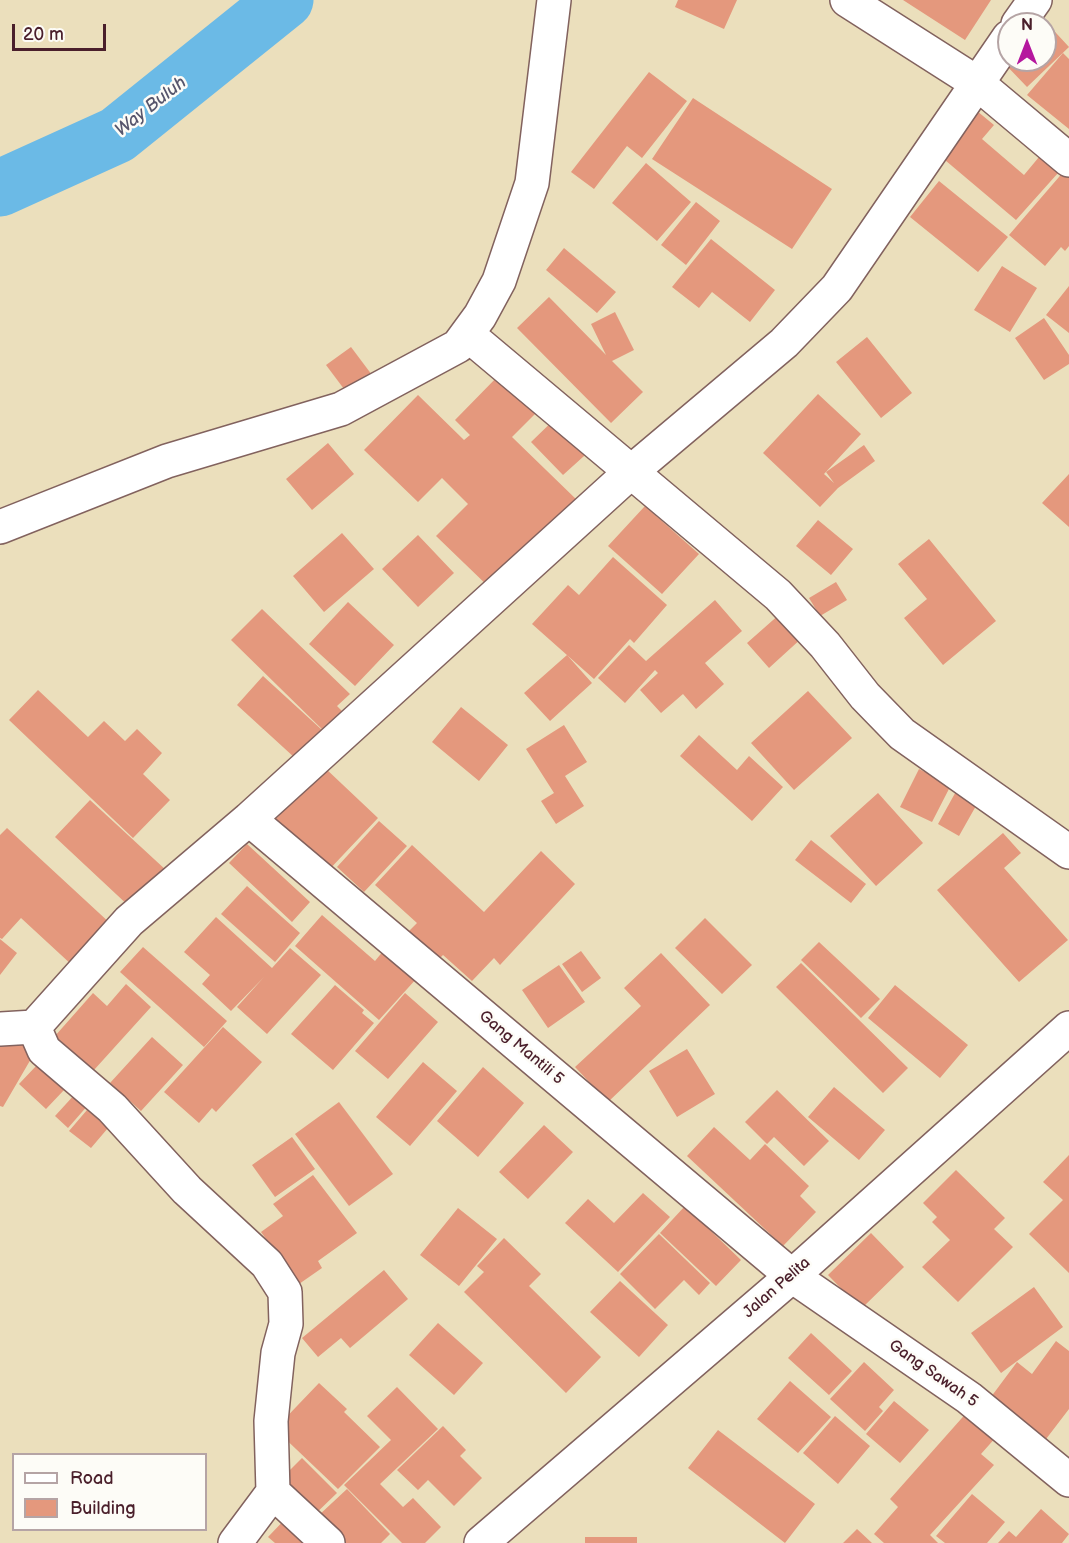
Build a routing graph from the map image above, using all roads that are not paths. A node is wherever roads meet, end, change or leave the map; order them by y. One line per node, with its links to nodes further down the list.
1 (554, 0): 6 (street)
2 (847, 0): 4 (street)
3 (997, 54): 4 (street)
4 (977, 83): 5 (street); 7 (street)
5 (1069, 160)
6 (467, 334): 7 (street); 8 (street)
7 (632, 471): 9 (street); 10 (street)
8 (0, 527)
9 (249, 819): 11 (street); 14 (street, Gang Mantili 5)
10 (1069, 852)
11 (34, 1027): 13 (street); 16 (street)
12 (1069, 1028): 14 (street, Jalan Pelita)
13 (0, 1029)
14 (792, 1276): 15 (street, Gang Sawah 5); 19 (street, Jalan Pelita)
15 (1069, 1480)
16 (273, 1492): 17 (street); 18 (street)
17 (235, 1543)
18 (328, 1543)
19 (481, 1543)

